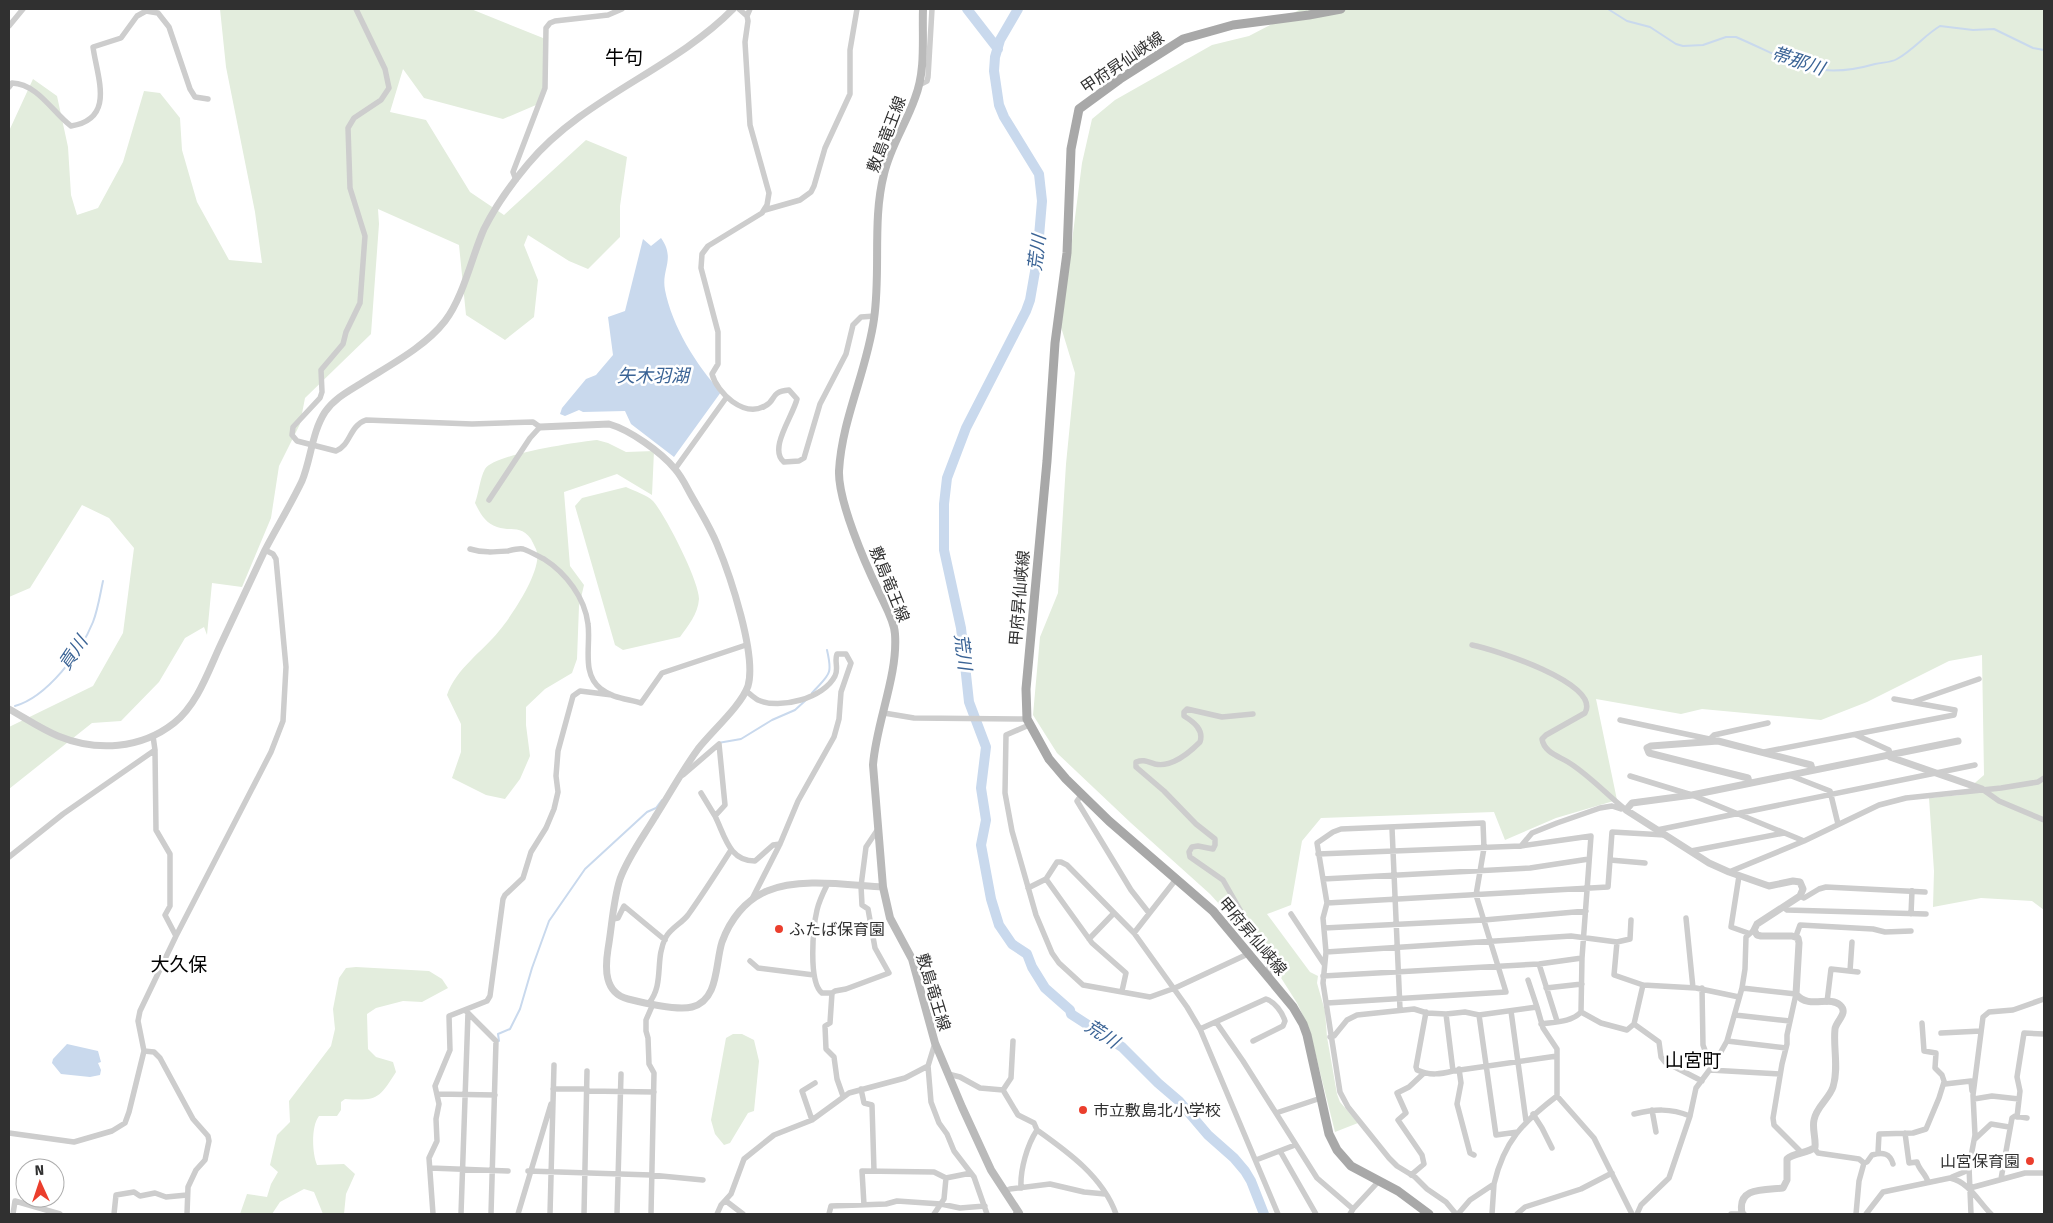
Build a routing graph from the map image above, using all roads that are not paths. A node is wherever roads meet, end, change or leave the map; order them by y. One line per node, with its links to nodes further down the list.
1 (22, 9): 12 (street)
2 (356, 9): 21 (street)
3 (622, 9): 16 (street)
4 (733, 9): 16 (street)
5 (739, 9): 11 (street)
6 (750, 9): 11 (street)
7 (857, 9): 17 (street)
8 (923, 9): 13 (main road, 敷島竜王線)
9 (932, 9): 13 (street)
10 (1341, 9): 37 (main road, 甲府昇仙峡線)
11 (747, 16): 17 (street)
12 (9, 26)
13 (919, 85): 18 (main road, 敷島竜王線)
14 (9, 87): 15 (street)
15 (208, 99)
16 (516, 180): 21 (street)
17 (765, 210): 19 (street)
18 (875, 316): 19 (street); 34 (main road, 敷島竜王線)
19 (726, 398): 22 (street)
20 (540, 427): 21 (street); 22 (street); 23 (street)
21 (314, 446): 25 (street)
22 (675, 469): 26 (street)
23 (489, 500)
24 (470, 549): 30 (street)
25 (266, 550): 40 (street); 117 (street)
26 (746, 645): 29 (street); 30 (street)
27 (1472, 645): 60 (street)
28 (1979, 679): 32 (street)
29 (746, 691): 52 (street); 71 (street)
30 (612, 695): 159 (street)
31 (1894, 699): 32 (street)
32 (1911, 703): 39 (street)
33 (9, 709): 40 (street)
34 (884, 713): 37 (street); 66 (main road, 敷島竜王線)
35 (1254, 714): 138 (street)
36 (1620, 720): 41 (street)
37 (1028, 722): 57 (main road, 甲府昇仙峡線); 93 (street)
38 (1768, 724): 41 (street)
39 (1856, 735): 45 (street); 46 (street)
40 (153, 736): 44 (street)
41 (1710, 739): 42 (street)
42 (1718, 741): 45 (street); 54 (street)
43 (1958, 741): 46 (street)
44 (155, 750): 78 (street); 117 (street)
45 (1762, 752): 48 (street)
46 (1890, 754): 48 (street); 49 (street)
47 (1976, 765): 49 (street)
48 (1812, 770): 50 (street)
49 (1934, 772): 55 (street); 59 (street)
50 (1787, 775): 54 (street); 59 (street)
51 (1630, 776): 58 (street)
52 (679, 778): 62 (street); 109 (street)
53 (2044, 778): 55 (street)
54 (1749, 783): 58 (street)
55 (1982, 789): 63 (street); 64 (street)
56 (701, 793): 62 (street)
57 (1082, 794): 86 (main road, 甲府昇仙峡線); 104 (street)
58 (1692, 794): 60 (street); 61 (street)
59 (1831, 794): 61 (street); 64 (street)
60 (1626, 810): 67 (street); 72 (street)
61 (1738, 814): 67 (street); 68 (street)
62 (715, 816): 74 (street)
63 (2044, 820)
64 (1838, 824): 70 (street)
65 (1392, 828): 73 (street); 75 (street); 77 (street)
66 (878, 829): 90 (street); 91 (main road, 敷島竜王線)
67 (1656, 830): 69 (street)
68 (1784, 833): 70 (street); 76 (street)
69 (1664, 835): 76 (street); 80 (street)
70 (1804, 841): 83 (street)
71 (780, 844): 74 (street); 99 (street)
72 (1521, 846): 73 (street); 79 (street)
73 (1484, 848): 75 (street); 82 (street)
74 (731, 850): 121 (street)
75 (1393, 850): 77 (street); 84 (street)
76 (1691, 851): 83 (street)
77 (1318, 854): 88 (street)
78 (9, 857)
79 (1590, 859): 82 (street); 92 (street)
80 (1610, 860): 81 (street); 92 (street)
81 (1645, 862)
82 (1479, 871): 84 (street); 96 (street)
83 (1729, 872): 85 (street)
84 (1394, 875): 88 (street); 98 (street)
85 (1739, 876): 97 (street); 115 (street)
86 (1177, 878): 104 (street); 127 (main road, 甲府昇仙峡線)
87 (1046, 879): 93 (street); 103 (street); 120 (street)
88 (1323, 879): 100 (street)
89 (827, 884): 90 (street); 99 (street); 136 (street)
90 (860, 886): 91 (street); 148 (street)
91 (883, 887): 181 (main road, 敷島竜王線)
92 (1588, 887): 96 (street); 102 (street)
93 (1028, 888): 147 (street)
94 (1912, 891): 95 (street); 97 (street); 106 (street)
95 (1925, 892)
96 (1476, 895): 98 (street); 110 (street)
97 (1800, 896): 101 (street)
98 (1396, 900): 100 (street); 112 (street)
99 (751, 901): 155 (street)
100 (1327, 903): 113 (street)
101 (1784, 907): 106 (street); 115 (street)
102 (1586, 912): 110 (street); 118 (street)
103 (1114, 913): 116 (street); 120 (street)
104 (1149, 913): 116 (street)
105 (1291, 914): 130 (street)
106 (1911, 914): 107 (street)
107 (1926, 914)
108 (1686, 918): 144 (street)
109 (613, 919): 121 (street); 155 (street)
110 (1484, 920): 112 (street); 122 (street)
111 (1631, 920): 123 (street)
112 (1397, 924): 113 (street); 125 (street)
113 (1324, 928): 126 (street)
114 (1911, 931): 119 (street)
115 (1751, 932): 119 (street); 146 (street)
116 (1134, 933): 142 (street)
117 (176, 936): 183 (street)
118 (1584, 936): 122 (street); 123 (street); 128 (street)
119 (1796, 936): 149 (street)
120 (1089, 939): 147 (street)
121 (665, 940): 155 (street)
122 (1490, 942): 125 (street); 132 (street)
123 (1617, 942): 141 (street)
124 (1852, 942): 133 (street)
125 (1398, 948): 126 (street); 134 (street)
126 (1326, 952): 130 (street)
127 (1250, 953): 138 (main road, 甲府昇仙峡線); 142 (street)
128 (1582, 958): 131 (street); 140 (street)
129 (750, 961): 136 (street)
130 (1324, 964): 137 (street)
131 (1539, 964): 132 (street); 143 (street)
132 (1498, 967): 134 (street); 150 (street)
133 (1850, 971): 135 (street); 154 (street)
134 (1399, 972): 137 (street); 150 (street)
135 (1858, 972)
136 (814, 974): 148 (street)
137 (1323, 976): 153 (street)
138 (1268, 978): 157 (main road, 甲府昇仙峡線)
139 (1528, 980): 156 (street)
140 (1582, 984): 143 (street); 162 (street)
141 (1643, 985): 144 (street); 172 (street)
142 (1175, 988): 147 (street); 173 (street)
143 (1546, 988): 169 (street)
144 (1693, 988): 145 (street)
145 (1702, 988): 151 (street); 186 (street)
146 (1742, 988): 149 (street); 151 (street)
147 (1122, 991)
148 (832, 994): 209 (street)
149 (1796, 994): 154 (street); 167 (street)
150 (1400, 997): 153 (street); 158 (street)
151 (1739, 997): 166 (street)
152 (2044, 999): 174 (street)
153 (1327, 1002): 177 (street)
154 (1827, 1002): 233 (street)
155 (651, 1003): 205 (street)
156 (1537, 1007): 160 (street); 171 (street)
157 (1293, 1008): 163 (street); 213 (main road, 甲府昇仙峡線)
158 (1400, 1009): 161 (street); 177 (street)
159 (466, 1011): 206 (street); 207 (street); 208 (street)
160 (1512, 1011): 165 (street); 185 (street)
161 (1426, 1012): 164 (street); 193 (street)
162 (1581, 1012): 169 (street); 172 (street)
163 (1282, 1014): 168 (street); 179 (street)
164 (1446, 1014): 165 (street); 190 (street)
165 (1479, 1015): 189 (street)
166 (1734, 1015): 167 (street); 180 (street)
167 (1790, 1021): 182 (street)
168 (1216, 1022): 173 (street); 216 (street)
169 (1557, 1022): 171 (street)
170 (1922, 1023): 198 (street)
171 (1541, 1024): 184 (street)
172 (1634, 1024): 197 (street)
173 (1200, 1029): 238 (street)
174 (1981, 1031): 175 (street); 211 (street)
175 (1941, 1033)
176 (2044, 1034): 214 (street)
177 (1330, 1037): 255 (street)
178 (1013, 1041): 203 (street)
179 (1253, 1041)
180 (1728, 1041): 182 (street); 186 (street)
181 (935, 1043): 188 (street); 195 (main road, 敷島竜王線)
182 (1786, 1048): 196 (street)
183 (144, 1052): 228 (street); 267 (street)
184 (1557, 1056): 185 (street); 210 (street)
185 (1518, 1061): 189 (street); 223 (street)
186 (1714, 1064): 191 (street)
187 (554, 1065): 200 (street)
188 (928, 1066): 201 (street); 250 (street)
189 (1486, 1066): 190 (street); 226 (street)
190 (1456, 1070): 193 (street); 237 (street)
191 (1710, 1070): 196 (street); 197 (street)
192 (588, 1071): 202 (street)
193 (1424, 1073): 255 (street)
194 (620, 1074): 204 (street)
195 (948, 1074): 203 (street); 265 (main road, 敷島竜王線)
196 (1780, 1074): 235 (street)
197 (1702, 1081): 219 (street)
198 (1944, 1082): 211 (street); 229 (street)
199 (815, 1083): 222 (street)
200 (554, 1089): 202 (street); 212 (street)
201 (861, 1089): 209 (street); 245 (street)
202 (587, 1090): 204 (street); 249 (street)
203 (1003, 1090): 225 (street)
204 (620, 1092): 205 (street); 253 (street)
205 (654, 1092): 254 (street)
206 (437, 1094): 207 (street); 242 (street)
207 (465, 1094): 208 (street); 243 (street)
208 (495, 1095): 244 (street)
209 (843, 1096): 222 (street)
210 (1557, 1096): 217 (street); 251 (street)
211 (1974, 1096): 214 (street); 230 (street)
212 (553, 1097): 247 (street); 248 (street)
213 (1321, 1098): 216 (street); 260 (main road, 甲府昇仙峡線)
214 (2019, 1100): 220 (street)
215 (1652, 1110): 218 (street); 219 (street); 227 (street)
216 (1276, 1113): 231 (street)
217 (1533, 1114): 223 (street); 232 (street)
218 (1634, 1114)
219 (1690, 1116): 300 (street)
220 (2017, 1116): 221 (street); 224 (street)
221 (2027, 1118)
222 (812, 1120): 268 (street)
223 (1526, 1121): 226 (street)
224 (2010, 1127): 230 (street); 258 (street)
225 (1037, 1130): 263 (street); 266 (street)
226 (1518, 1132): 262 (street)
227 (1656, 1132)
228 (9, 1133)
229 (1905, 1133): 236 (street); 261 (street)
230 (1975, 1139): 241 (street)
231 (1295, 1145): 234 (street); 272 (street)
232 (1552, 1148)
233 (1814, 1148): 235 (street); 239 (street)
234 (1280, 1151): 238 (street); 294 (street)
235 (1802, 1153): 302 (street)
236 (1878, 1153): 239 (street); 240 (street)
237 (1474, 1155)
238 (1256, 1160): 293 (street)
239 (1864, 1163): 303 (street)
240 (1893, 1164)
241 (1969, 1167): 257 (street); 264 (street)
242 (430, 1168): 243 (street); 278 (street)
243 (462, 1169): 244 (street); 279 (street)
244 (492, 1171): 246 (street); 280 (street)
245 (874, 1171): 256 (street); 270 (street)
246 (508, 1172)
247 (530, 1172): 248 (street); 281 (street)
248 (551, 1172): 249 (street); 282 (street)
249 (585, 1173): 253 (street); 283 (street)
250 (971, 1173): 256 (street); 271 (street)
251 (1612, 1173): 298 (street); 299 (street)
252 (2044, 1173): 258 (street)
253 (618, 1174): 254 (street); 284 (street)
254 (651, 1175): 259 (street); 285 (street)
255 (1411, 1175): 296 (street)
256 (946, 1178): 269 (street)
257 (1950, 1178): 261 (street); 264 (street)
258 (2001, 1179): 264 (street)
259 (703, 1180)
260 (1380, 1181): 272 (street); 295 (main road, 甲府昇仙峡線)
261 (1928, 1182): 304 (street)
262 (1494, 1184): 296 (street); 297 (street)
263 (1021, 1188): 265 (street); 266 (street)
264 (1970, 1189): 305 (street); 306 (street)
265 (1005, 1191): 291 (main road, 敷島竜王線)
266 (1106, 1194): 273 (street)
267 (187, 1195): 276 (street); 277 (street)
268 (726, 1201): 286 (street); 287 (street)
269 (941, 1204): 270 (street); 271 (street); 289 (street)
270 (864, 1205): 288 (street)
271 (985, 1206): 290 (street)
272 (1352, 1212)
273 (1116, 1213): 292 (street)
274 (13, 1214): 275 (street)
275 (60, 1214)
276 (114, 1214)
277 (186, 1214)
278 (433, 1214)
279 (461, 1214)
280 (491, 1214)
281 (520, 1214)
282 (550, 1214)
283 (584, 1214)
284 (617, 1214)
285 (651, 1214)
286 (717, 1214)
287 (743, 1214)
288 (829, 1214)
289 (934, 1214)
290 (988, 1214)
291 (1019, 1214)
292 (1123, 1214)
293 (1278, 1214)
294 (1316, 1214)
295 (1429, 1214)
296 (1457, 1214)
297 (1492, 1214)
298 (1517, 1214)
299 (1632, 1214)
300 (1637, 1214)
301 (1731, 1214): 302 (street)
302 (1743, 1214)
303 (1856, 1214)
304 (1866, 1214)
305 (1971, 1214)
306 (1991, 1214)

